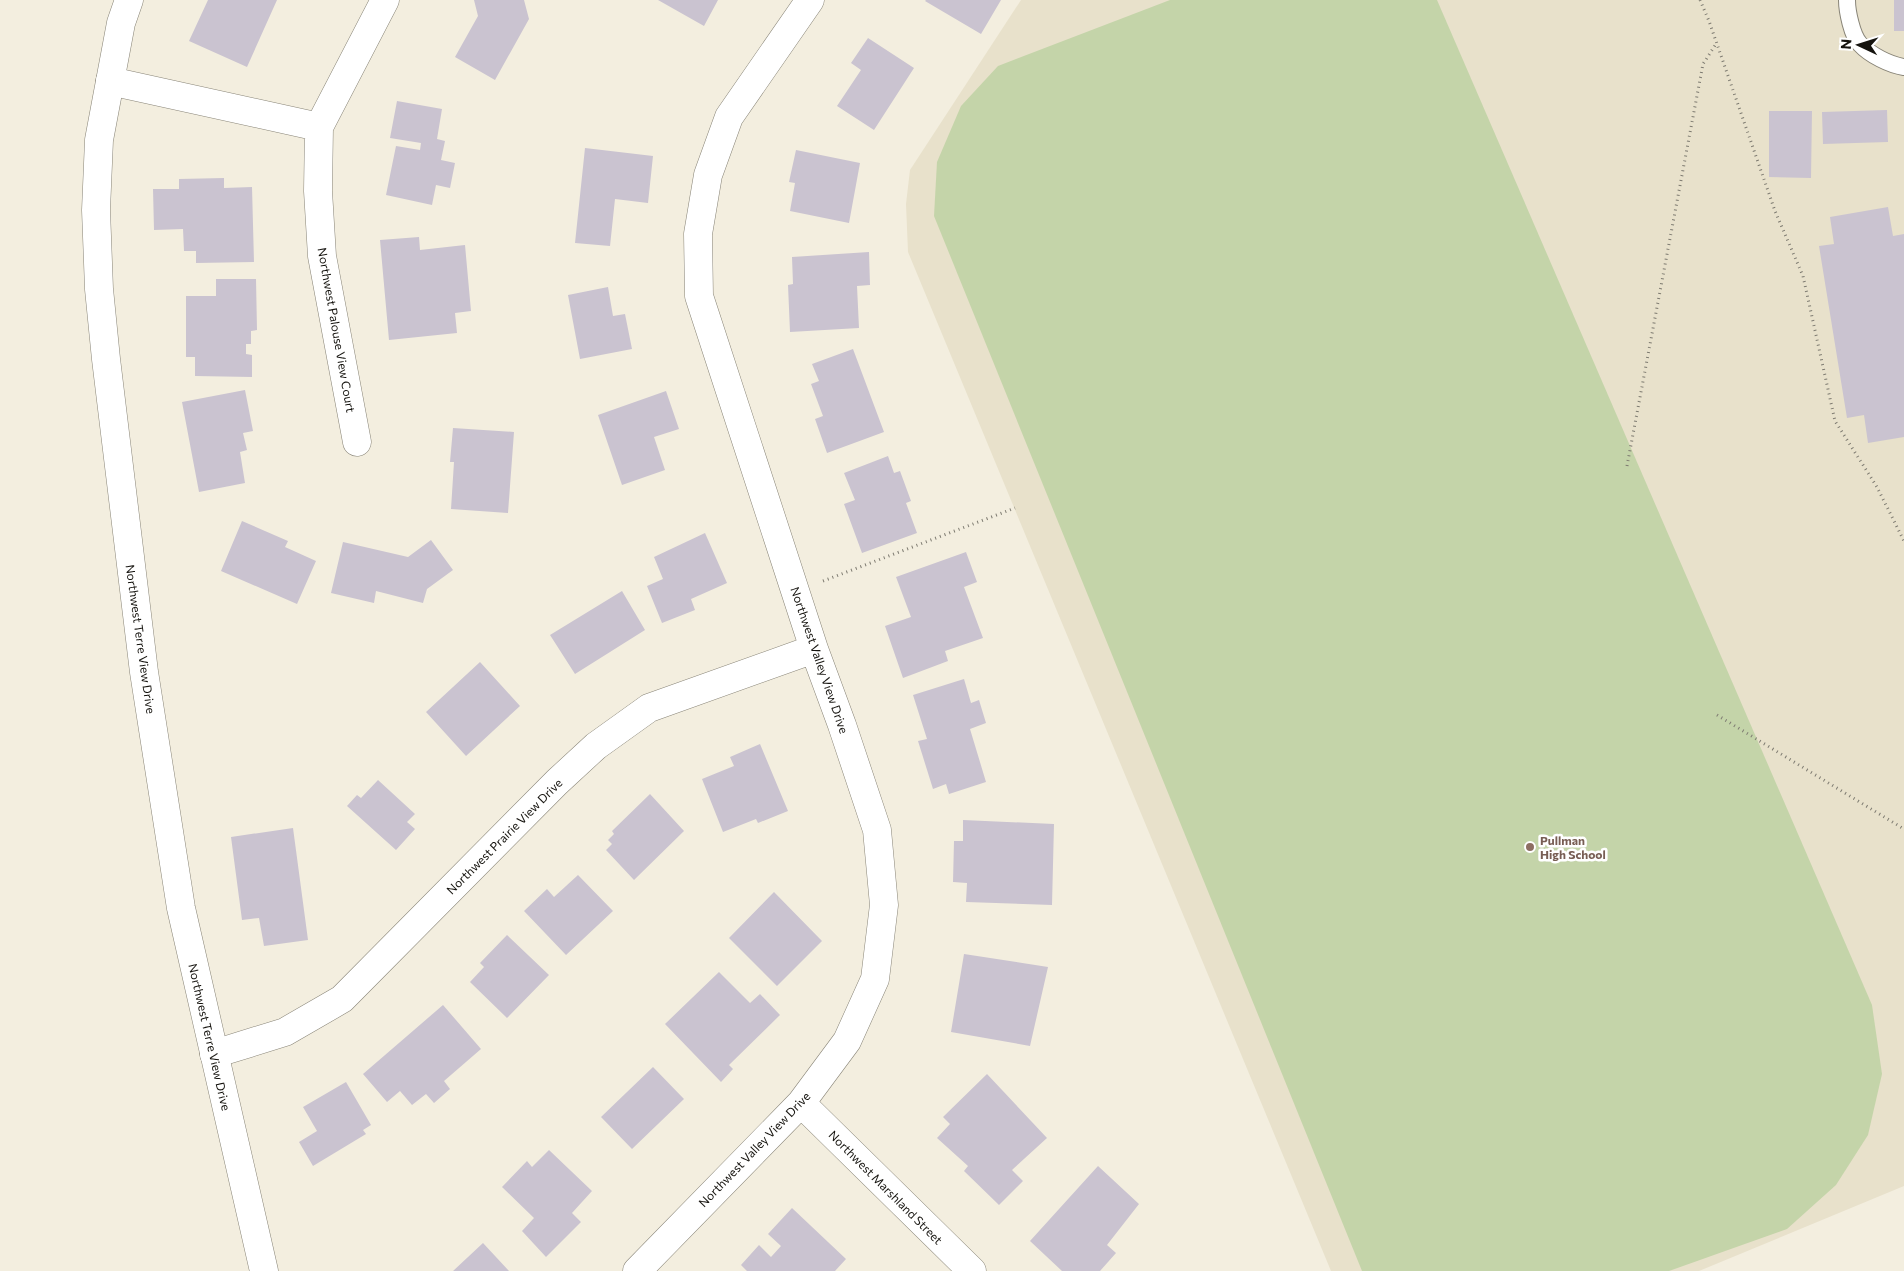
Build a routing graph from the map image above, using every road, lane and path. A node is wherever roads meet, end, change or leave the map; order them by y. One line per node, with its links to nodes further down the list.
1 (129, 0): 8 (street, Northwest Terre View Drive)
2 (385, 0): 9 (street, Northwest Palouse View Court)
3 (810, 0): 14 (street, Northwest Valley View Drive)
4 (1700, 0): 6 (path)
5 (1847, 0): 7 (lane)
6 (1717, 44): 11 (path); 13 (path)
7 (1904, 67)
8 (110, 81): 9 (street); 18 (street, Northwest Terre View Drive)
9 (319, 127): 10 (street, Northwest Palouse View Court)
10 (357, 442)
11 (1627, 466)
12 (1015, 508): 14 (path)
13 (1904, 541)
14 (796, 591): 15 (street, Northwest Valley View Drive)
15 (814, 649): 18 (street, Northwest Prairie View Drive); 19 (street, Northwest Valley View Drive)
16 (1717, 715): 17 (path)
17 (1904, 829)
18 (214, 1054): 20 (street, Northwest Terre View Drive)
19 (801, 1103): 21 (street, Northwest Valley View Drive); 22 (street, Northwest Marshland Street)
20 (264, 1271)
21 (636, 1271)
22 (972, 1271)

